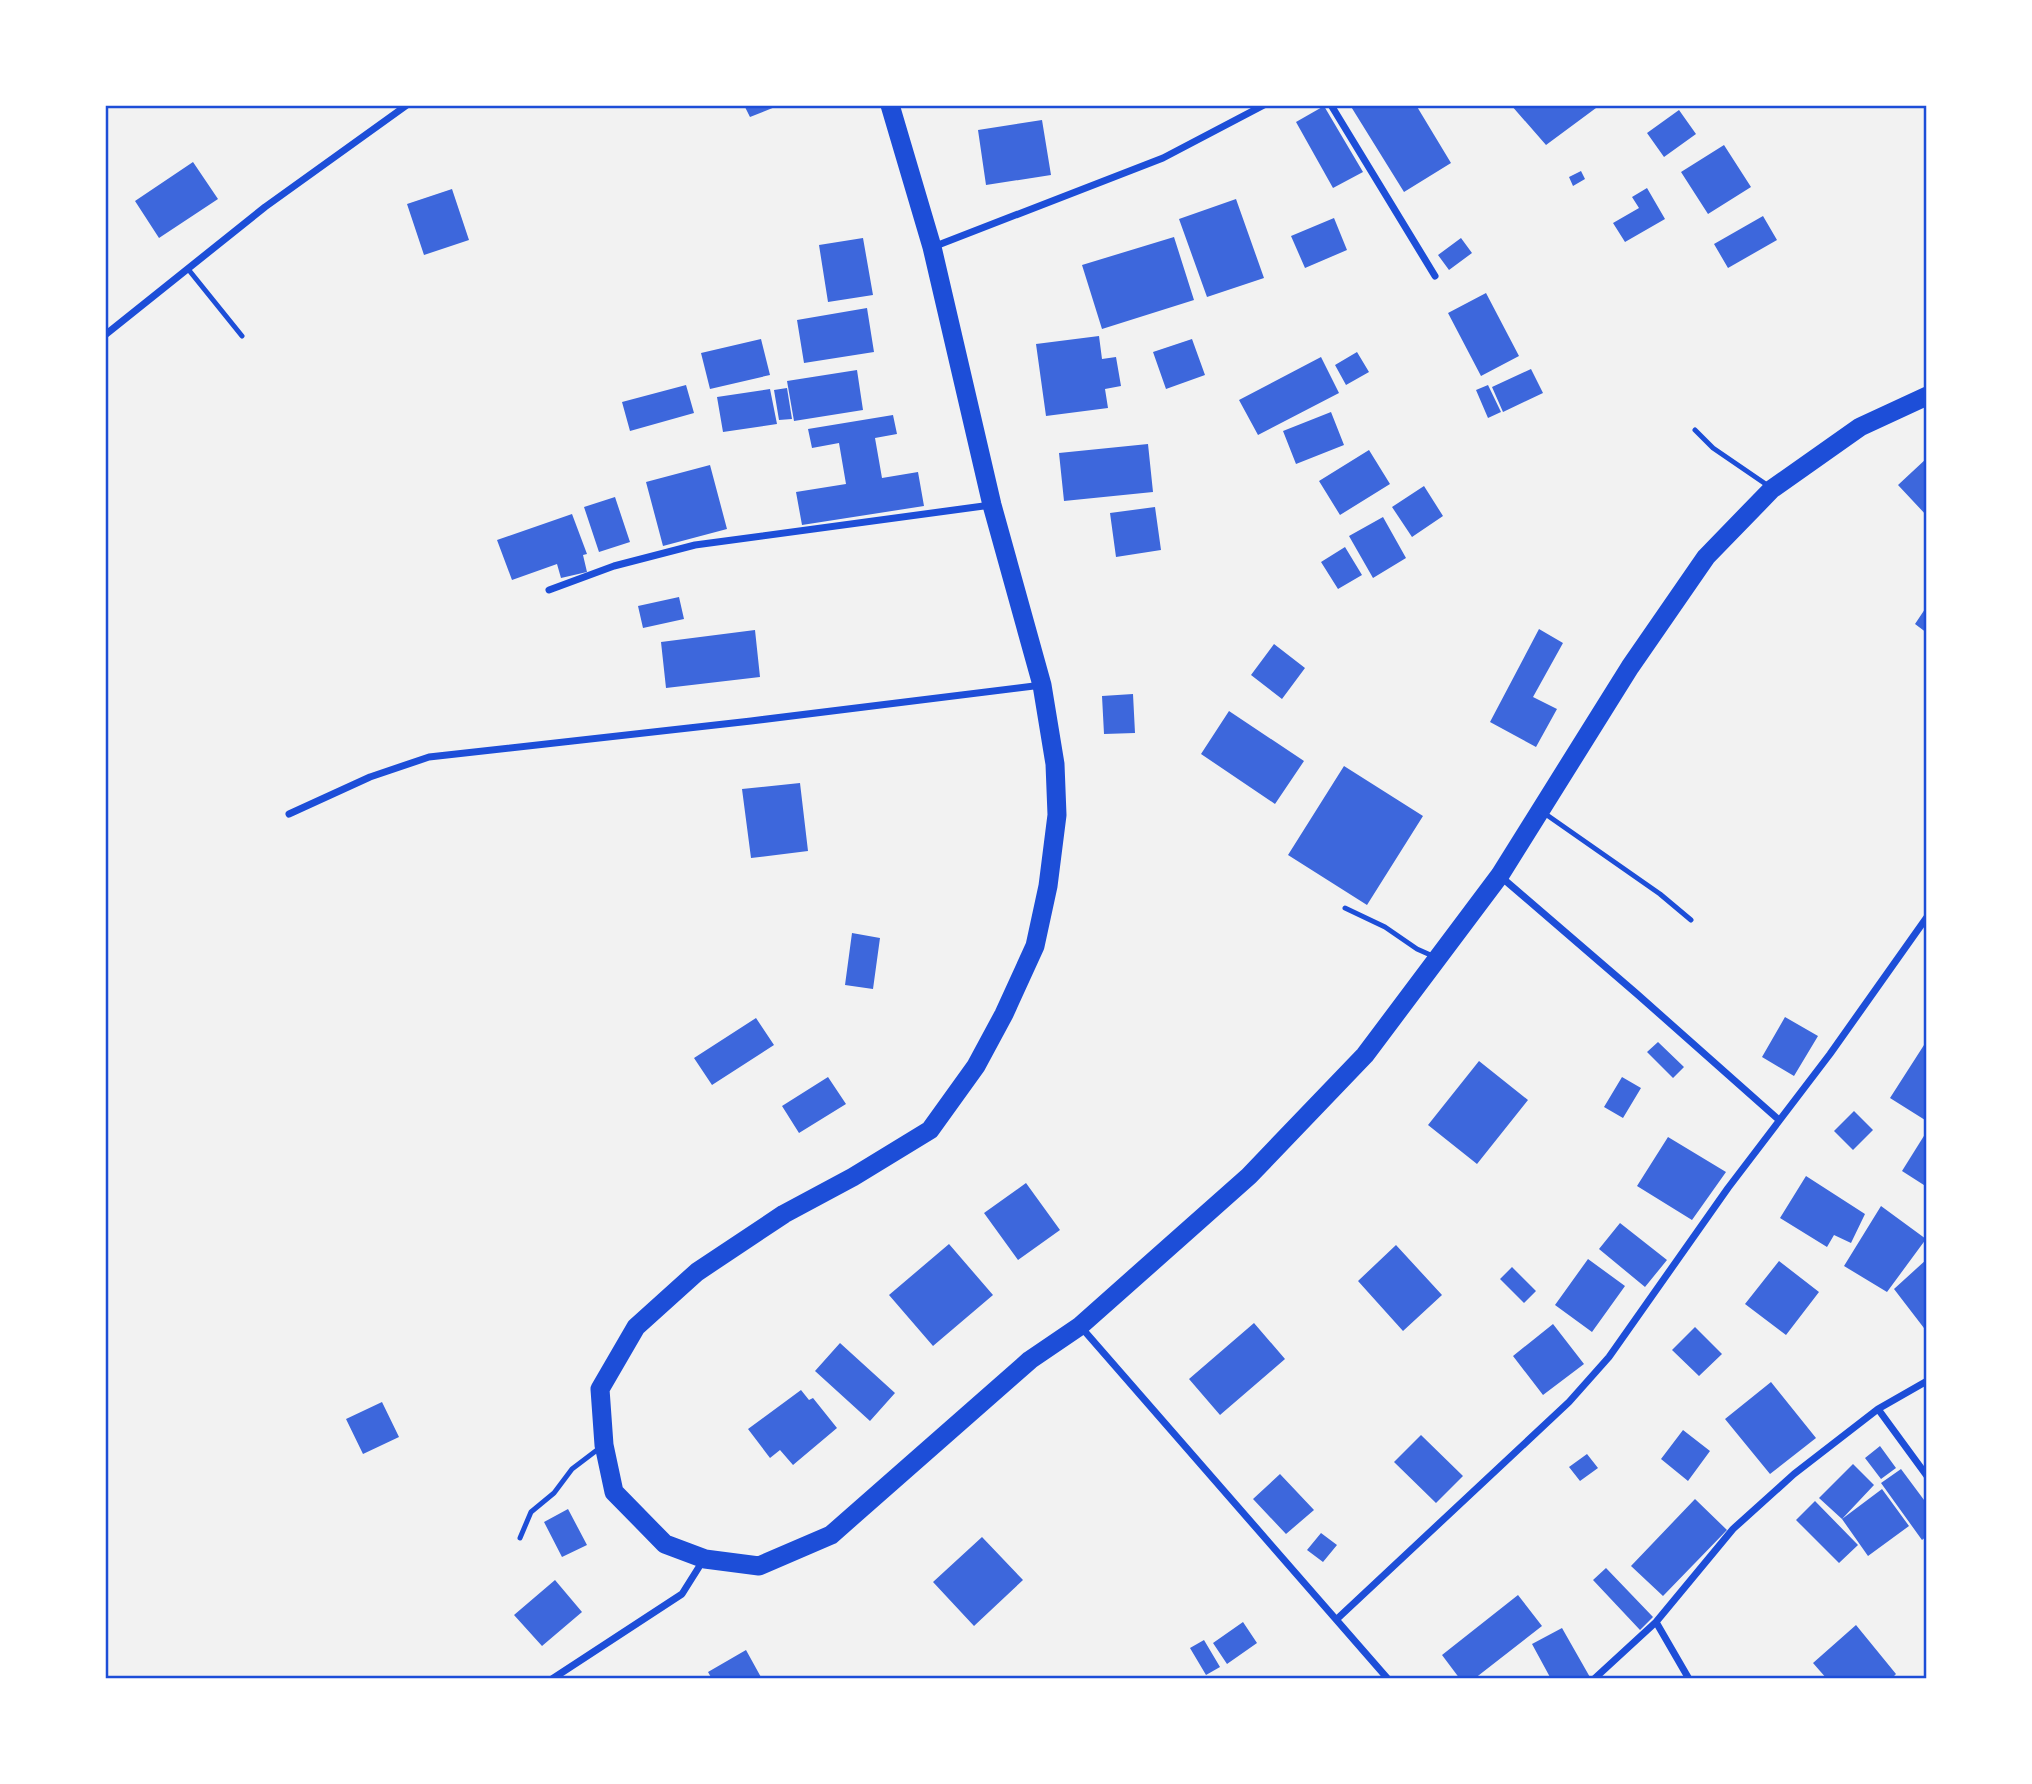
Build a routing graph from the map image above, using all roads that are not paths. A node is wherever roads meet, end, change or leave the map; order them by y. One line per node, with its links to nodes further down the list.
1 (407, 105): 6 (street)
2 (890, 105): 5 (highway)
3 (1264, 105): 5 (street)
4 (1331, 105): 7 (street)
5 (932, 247): 13 (highway)
6 (188, 269): 8 (street); 9 (lane)
7 (1435, 276)
8 (105, 335)
9 (242, 336)
10 (1927, 397): 12 (highway)
11 (1695, 430): 12 (lane)
12 (1772, 489): 16 (highway)
13 (992, 505): 14 (street); 15 (highway)
14 (549, 590)
15 (1042, 685): 17 (street); 27 (highway)
16 (1541, 811): 18 (highway); 21 (lane)
17 (289, 814)
18 (1500, 876): 22 (highway); 23 (street)
19 (1345, 908): 22 (lane)
20 (1927, 917): 23 (street)
21 (1691, 920)
22 (1438, 958): 24 (highway)
23 (1779, 1120): 31 (street)
24 (1080, 1326): 30 (highway); 31 (street)
25 (1927, 1381): 26 (street)
26 (1878, 1409): 28 (street); 32 (street)
27 (604, 1445): 29 (lane); 30 (highway)
28 (1927, 1476)
29 (520, 1538)
30 (705, 1559): 33 (street)
31 (1337, 1619): 34 (street)
32 (1656, 1622): 35 (street); 36 (street)
33 (552, 1679)
34 (1388, 1679)
35 (1594, 1679)
36 (1689, 1679)

